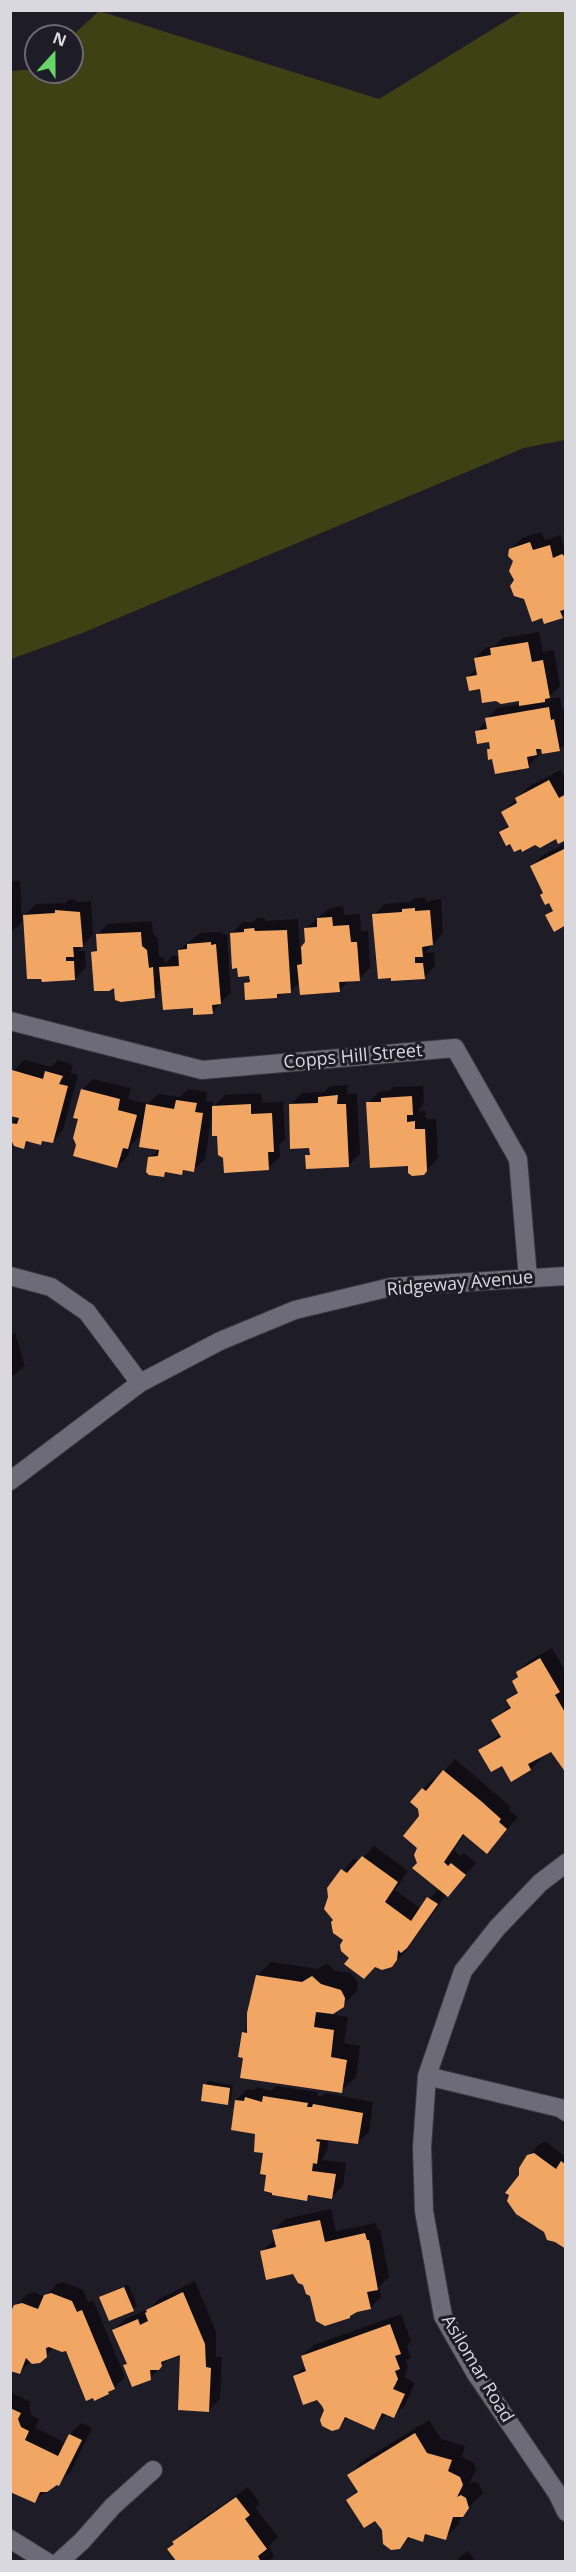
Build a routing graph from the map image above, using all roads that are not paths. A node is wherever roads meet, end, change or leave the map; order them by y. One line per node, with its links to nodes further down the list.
1 (10, 1021): 4 (street, Copps Hill Street)
2 (10, 1276): 5 (street)
3 (566, 1276): 4 (street, Ridgeway Avenue)
4 (528, 1278): 5 (street, Ridgeway Avenue)
5 (140, 1383): 6 (street, Ridgeway Avenue)
6 (10, 1481)
7 (566, 1863): 8 (street, Asilomar Road)
8 (427, 2076): 9 (street); 11 (street, Asilomar Road)
9 (566, 2112)
10 (153, 2470): 14 (street)
11 (566, 2512)
12 (10, 2539): 13 (street)
13 (47, 2562)
14 (59, 2562)

